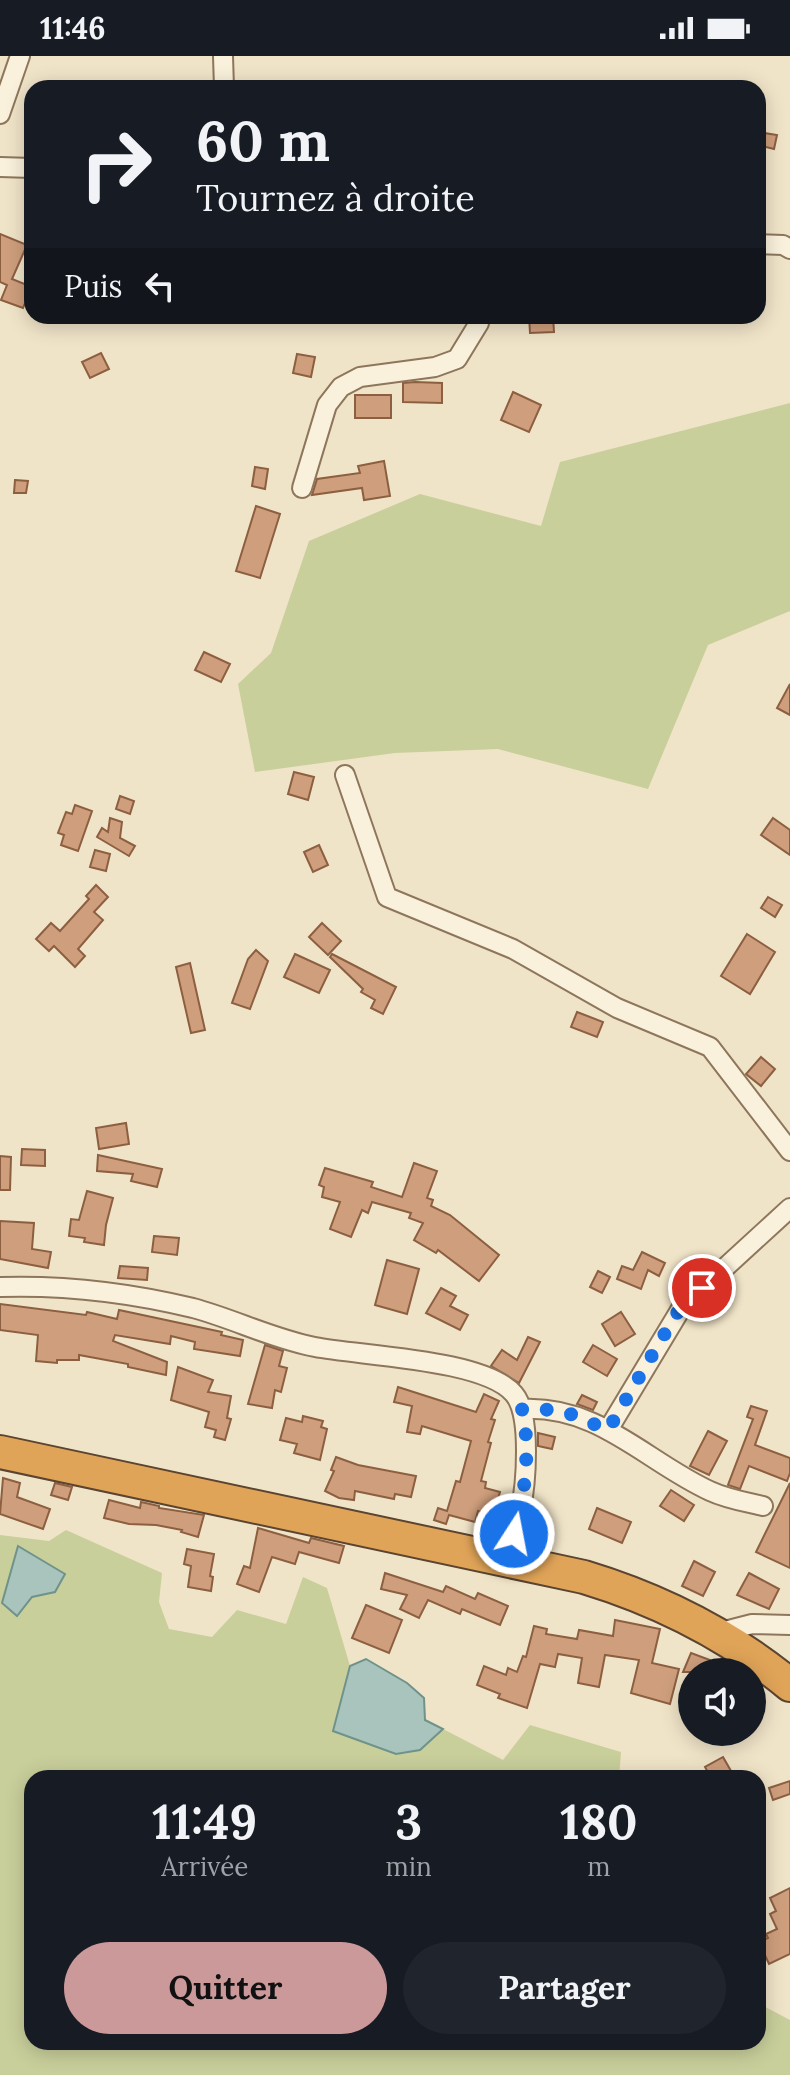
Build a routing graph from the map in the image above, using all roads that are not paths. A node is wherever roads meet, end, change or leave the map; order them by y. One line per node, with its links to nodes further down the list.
1 (20, 56): 4 (street)
2 (223, 56): 3 (street)
3 (224, 80)
4 (0, 114)
5 (0, 167): 6 (street)
6 (24, 168)
7 (766, 244): 8 (street)
8 (790, 249)
9 (478, 324): 10 (street)
10 (302, 488)
11 (345, 775): 12 (street)
12 (790, 1151)
13 (790, 1208): 16 (street)
14 (0, 1287): 15 (street)
15 (522, 1409): 16 (street); 19 (street)
16 (608, 1430): 18 (street)
17 (0, 1452): 19 (highway)
18 (763, 1506)
19 (505, 1559): 21 (highway)
20 (790, 1625): 21 (street)
21 (717, 1633): 22 (highway)
22 (790, 1685)

